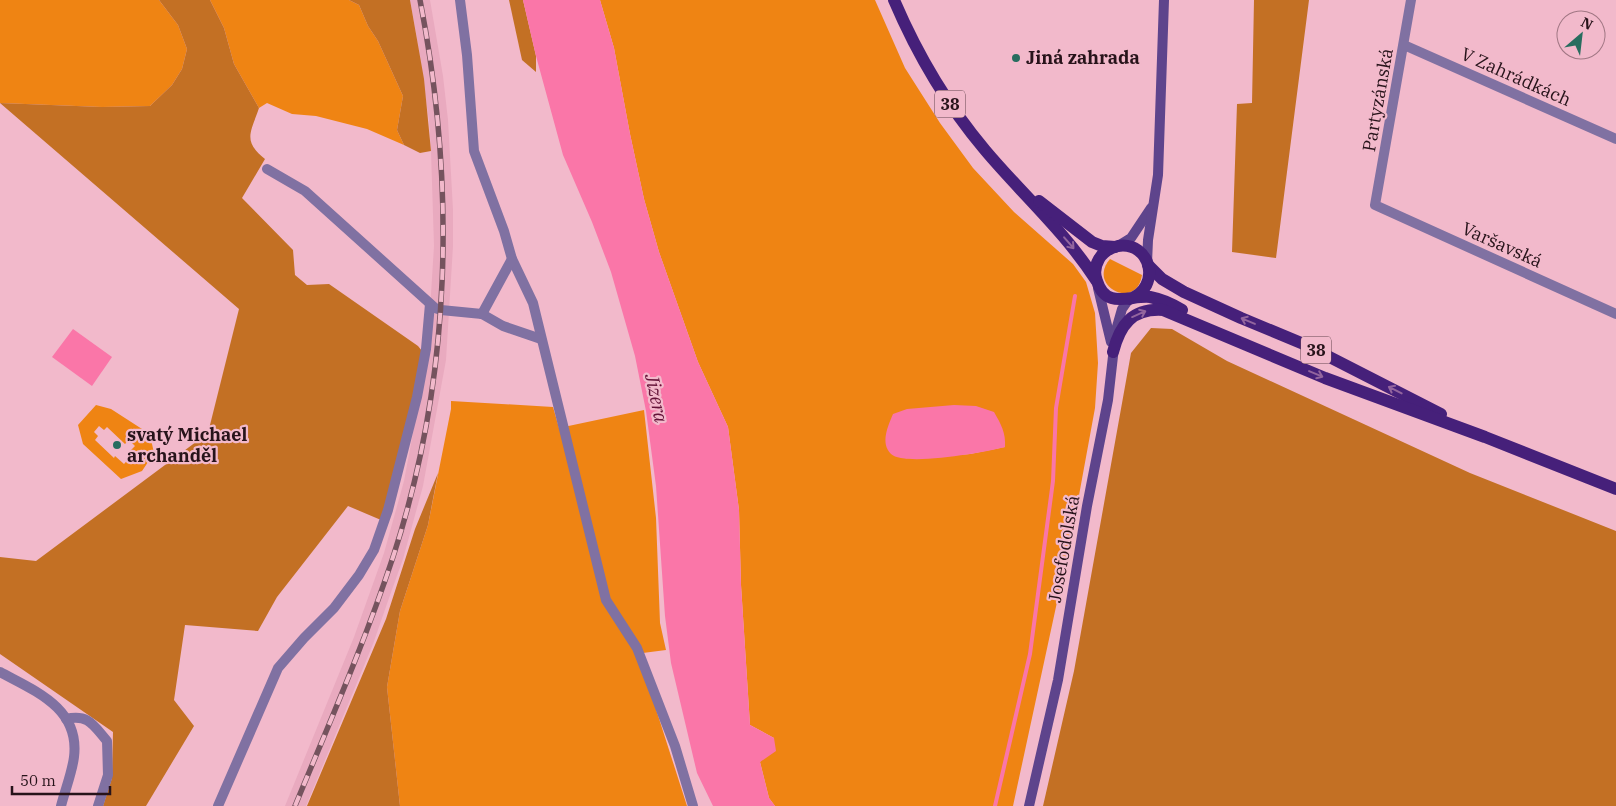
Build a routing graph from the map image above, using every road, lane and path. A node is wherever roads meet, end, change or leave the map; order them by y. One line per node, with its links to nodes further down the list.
1 (460, 0): 12 (street)
2 (894, 0): 8 (main road, 38)
3 (1164, 0): 9 (main road)
4 (1411, 0): 5 (street, Partyzánská)
5 (1404, 45): 6 (street, V Zahrádkách); 10 (street, Partyzánská)
6 (1616, 139)
7 (267, 169): 16 (street)
8 (1013, 181): 11 (main road, 38); 14 (main road, 38, one-way to 14)
9 (1155, 200): 11 (main road); 13 (main road)
10 (1375, 205): 18 (street, Varšavská)
11 (1116, 247): 13 (main road, 38); 14 (main road)
12 (512, 259): 17 (street); 19 (street)
13 (1148, 264): 15 (main road); 22 (main road, 38, one-way to 13)
14 (1097, 282): 15 (main road, 38); 21 (main road)
15 (1130, 299): 20 (main road, 38); 21 (main road, Josefodolská)
16 (430, 304): 17 (street); 28 (street)
17 (482, 314): 19 (street)
18 (1616, 314)
19 (541, 339): 29 (street)
20 (1239, 341): 21 (main road, one-way to 20); 22 (main road, 38, one-way to 22)
21 (1113, 352): 30 (main road, Josefodolská)
22 (1485, 437): 23 (main road, 38)
23 (1616, 489)
24 (0, 672): 25 (street)
25 (66, 719): 26 (street); 27 (street)
26 (60, 806)
27 (98, 806)
28 (218, 806)
29 (693, 806)
30 (1029, 806)

